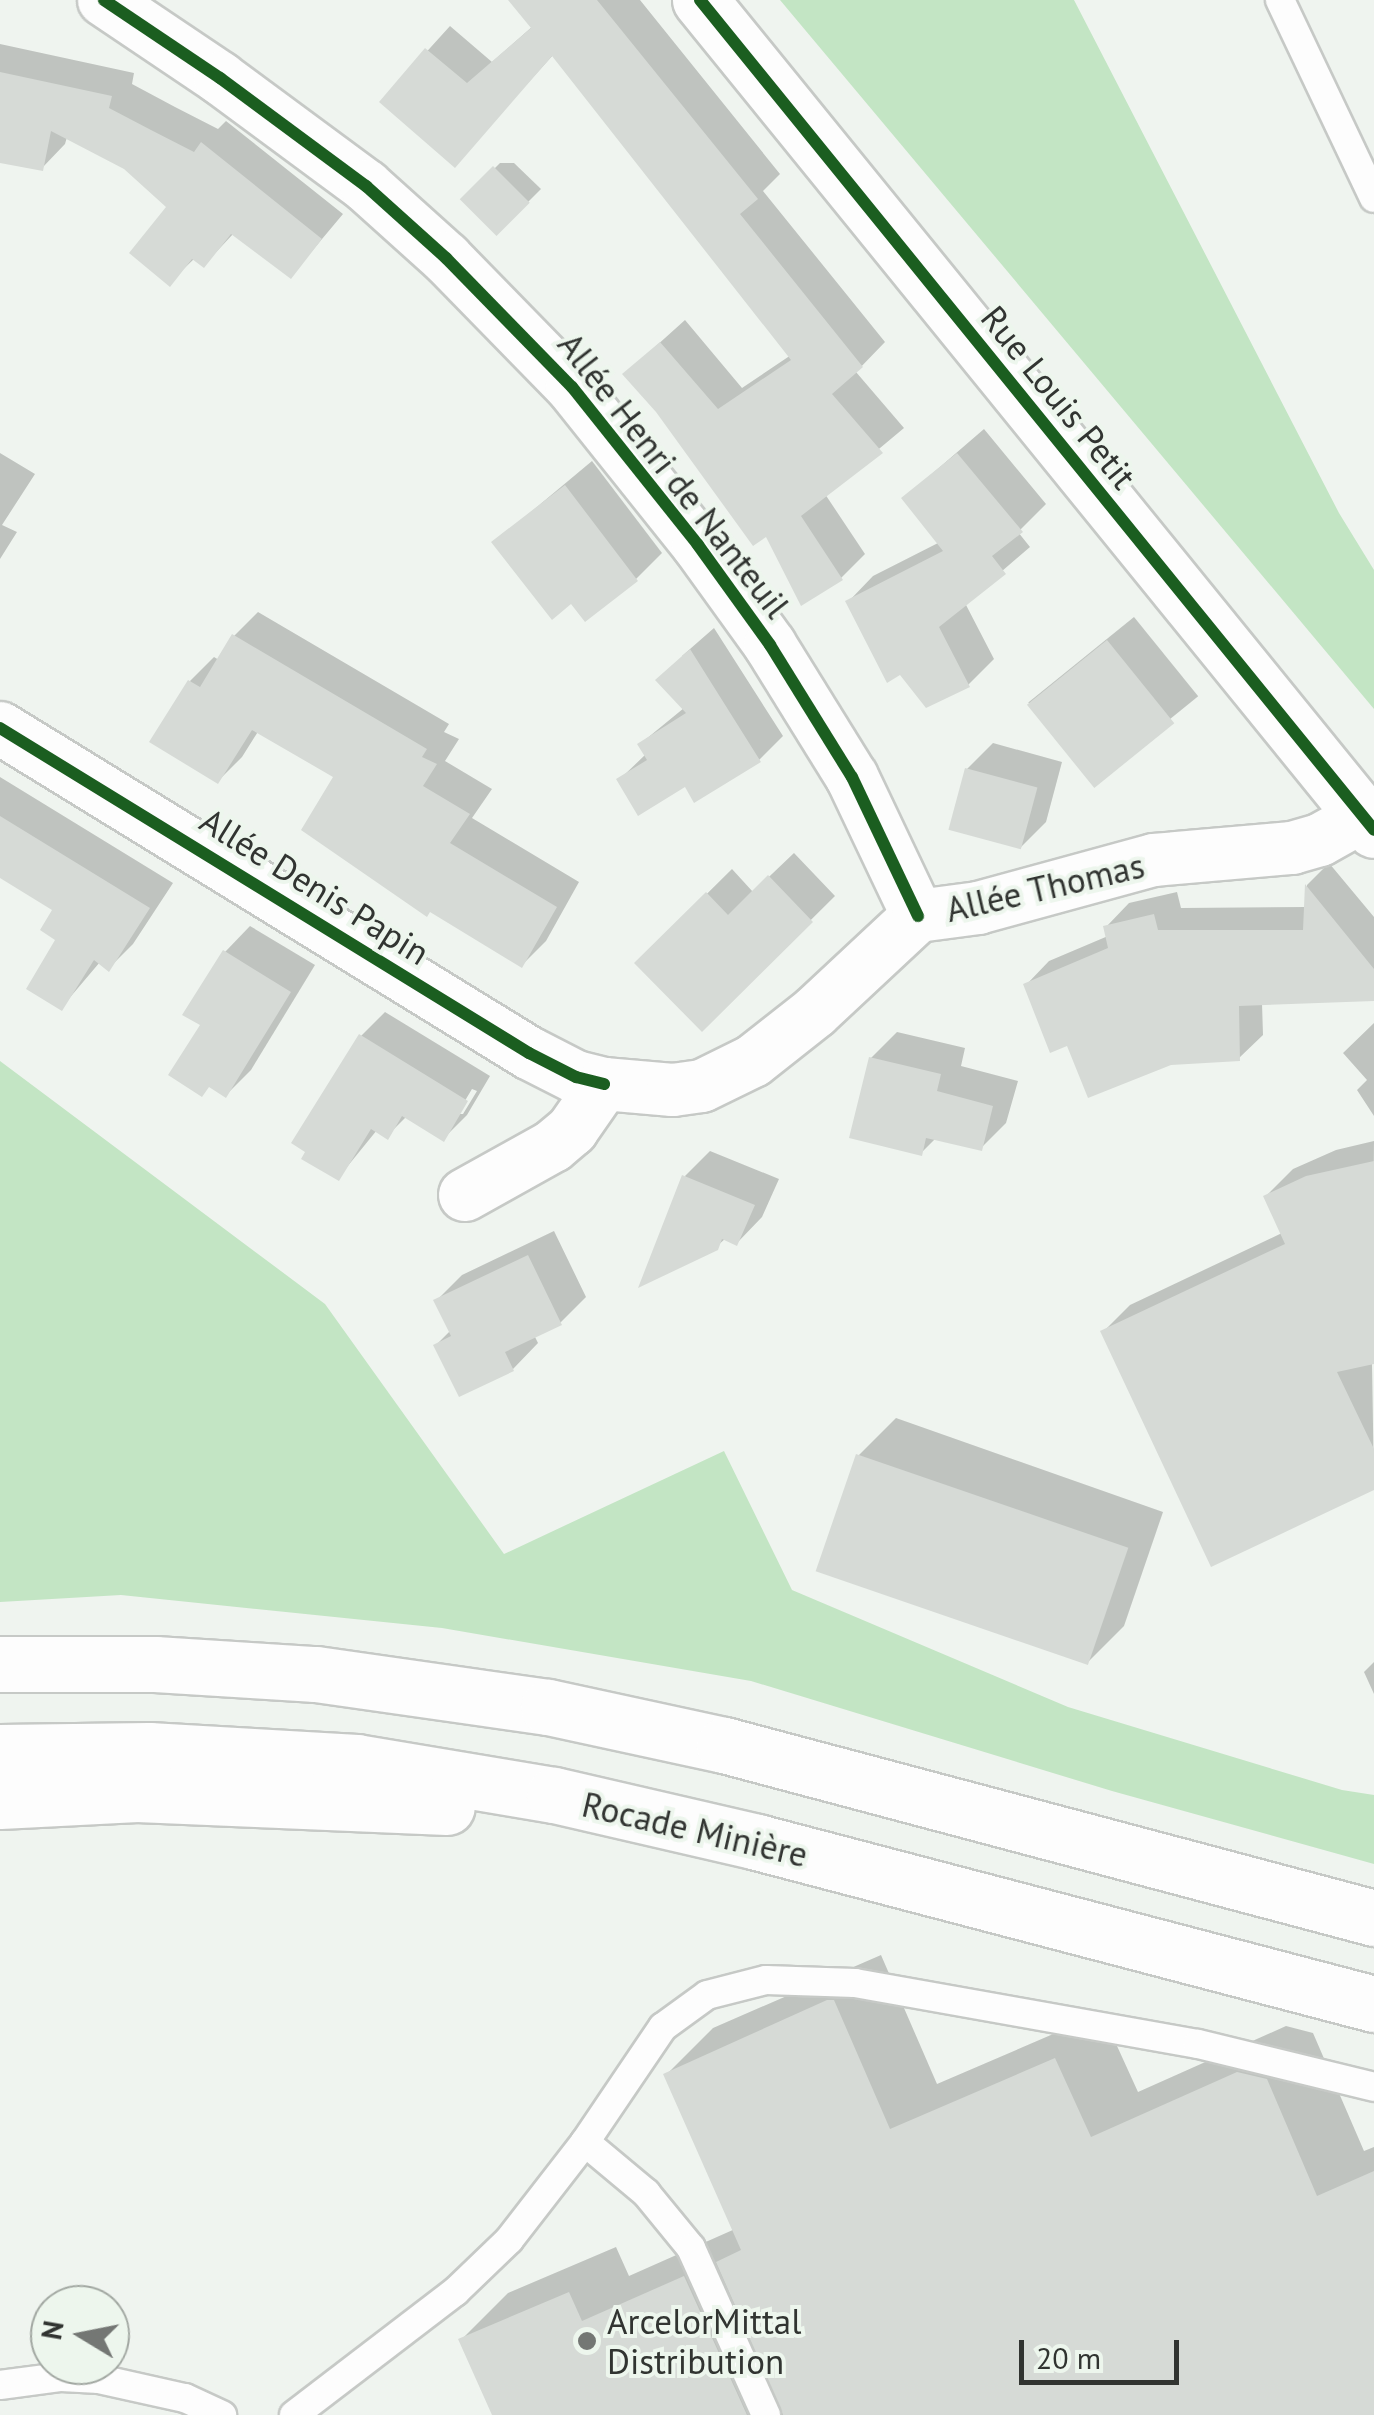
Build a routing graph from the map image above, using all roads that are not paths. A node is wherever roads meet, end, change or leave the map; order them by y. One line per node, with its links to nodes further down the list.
1 (104, 0): 7 (street, Allée Henri de Nanteuil)
2 (700, 0): 6 (main road, Rue Louis Petit)
3 (1280, 0): 4 (lane)
4 (1374, 198)
5 (0, 728): 8 (street, Allée Denis Papin)
6 (1368, 823): 7 (street, Allée Thomas)
7 (918, 916): 8 (street, Allée Thomas)
8 (604, 1084): 9 (street)
9 (465, 1195)
10 (0, 1664): 14 (main road)
11 (0, 1752): 13 (main road, Rocade Minière)
12 (0, 1801): 13 (main road)
13 (655, 1817): 15 (main road, Rocade Minière)
14 (1374, 1918)
15 (1374, 2004)
16 (1374, 2087): 17 (lane)
17 (585, 2142): 20 (lane); 21 (lane)
18 (0, 2385): 19 (lane)
19 (222, 2415)
20 (294, 2415)
21 (766, 2415)

